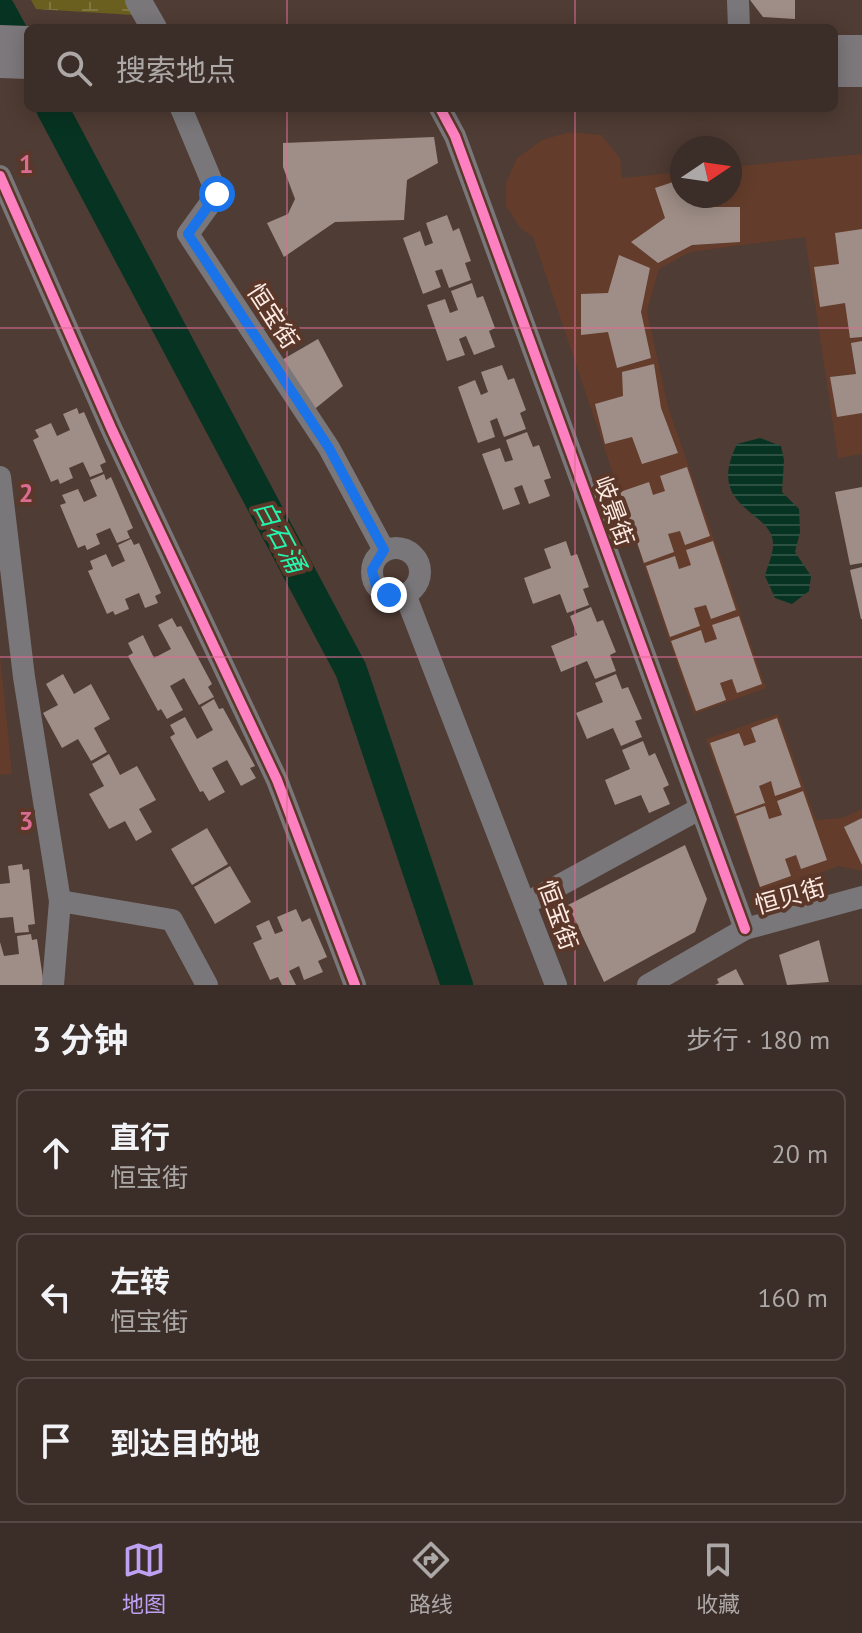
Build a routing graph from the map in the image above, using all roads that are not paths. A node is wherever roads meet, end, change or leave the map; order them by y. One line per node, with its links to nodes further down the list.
1 (138, 0): 3 (street)
2 (738, 0): 4 (street)
3 (152, 24)
4 (739, 24)
5 (0, 40): 6 (main road)
6 (24, 41)
7 (838, 50): 8 (main road)
8 (862, 50)
9 (0, 63): 10 (main road)
10 (24, 64)
11 (838, 72): 12 (main road)
12 (862, 72)
13 (183, 112): 18 (street, 恒宝街)
14 (442, 112): 20 (street, 岐景街)
15 (0, 176): 16 (street)
16 (10, 218): 27 (street)
17 (0, 477): 22 (street)
18 (384, 550): 19 (street); 19 (street)
19 (405, 594): 23 (street, 恒宝街)
20 (701, 808): 23 (street); 24 (street, 岐景街)
21 (862, 897): 24 (street, 恒贝街)
22 (60, 901): 25 (street); 26 (street)
23 (527, 903): 28 (street, 恒宝街)
24 (745, 929): 29 (street, 恒贝街)
25 (53, 985)
26 (207, 985)
27 (355, 985)
28 (556, 985)
29 (648, 985)

